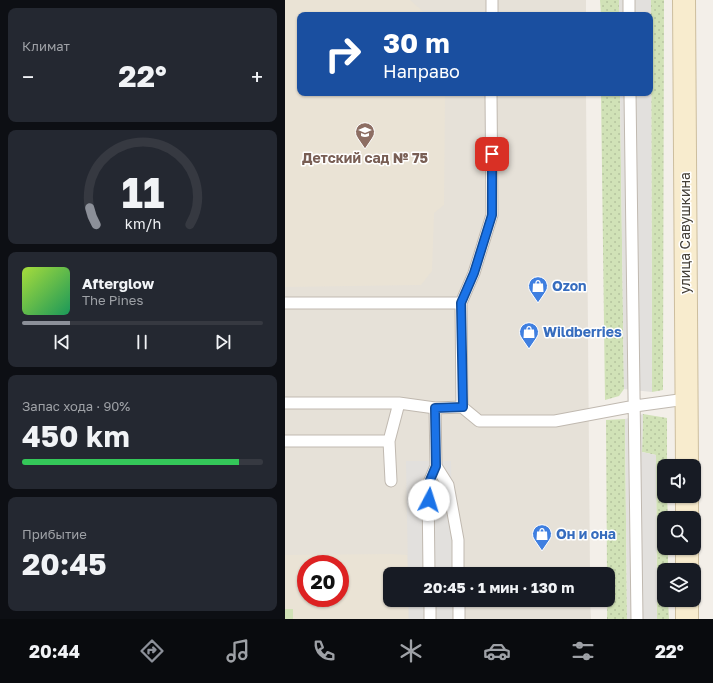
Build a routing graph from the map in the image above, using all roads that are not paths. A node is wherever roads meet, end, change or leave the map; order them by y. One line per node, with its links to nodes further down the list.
1 (492, 0): 4 (lane)
2 (629, 0): 5 (lane)
3 (683, 0): 10 (main road, улица Савушкина)
4 (492, 12)
5 (629, 12)
6 (491, 96): 9 (lane)
7 (630, 96): 13 (lane)
8 (285, 303): 9 (lane)
9 (461, 303): 14 (lane)
10 (686, 399): 13 (lane); 18 (main road, улица Савушкина)
11 (285, 403): 12 (lane)
12 (399, 403): 15 (lane); 17 (lane)
13 (635, 406): 14 (lane); 28 (lane)
14 (463, 407): 15 (lane)
15 (435, 408): 19 (lane)
16 (285, 441): 17 (lane)
17 (389, 441): 20 (lane)
18 (687, 459)
19 (436, 466): 21 (lane); 22 (lane)
20 (391, 481)
21 (429, 567)
22 (458, 567)
23 (430, 607): 26 (lane)
24 (459, 607): 27 (lane)
25 (687, 607): 29 (main road)
26 (430, 619)
27 (459, 619)
28 (637, 619)
29 (687, 619)

